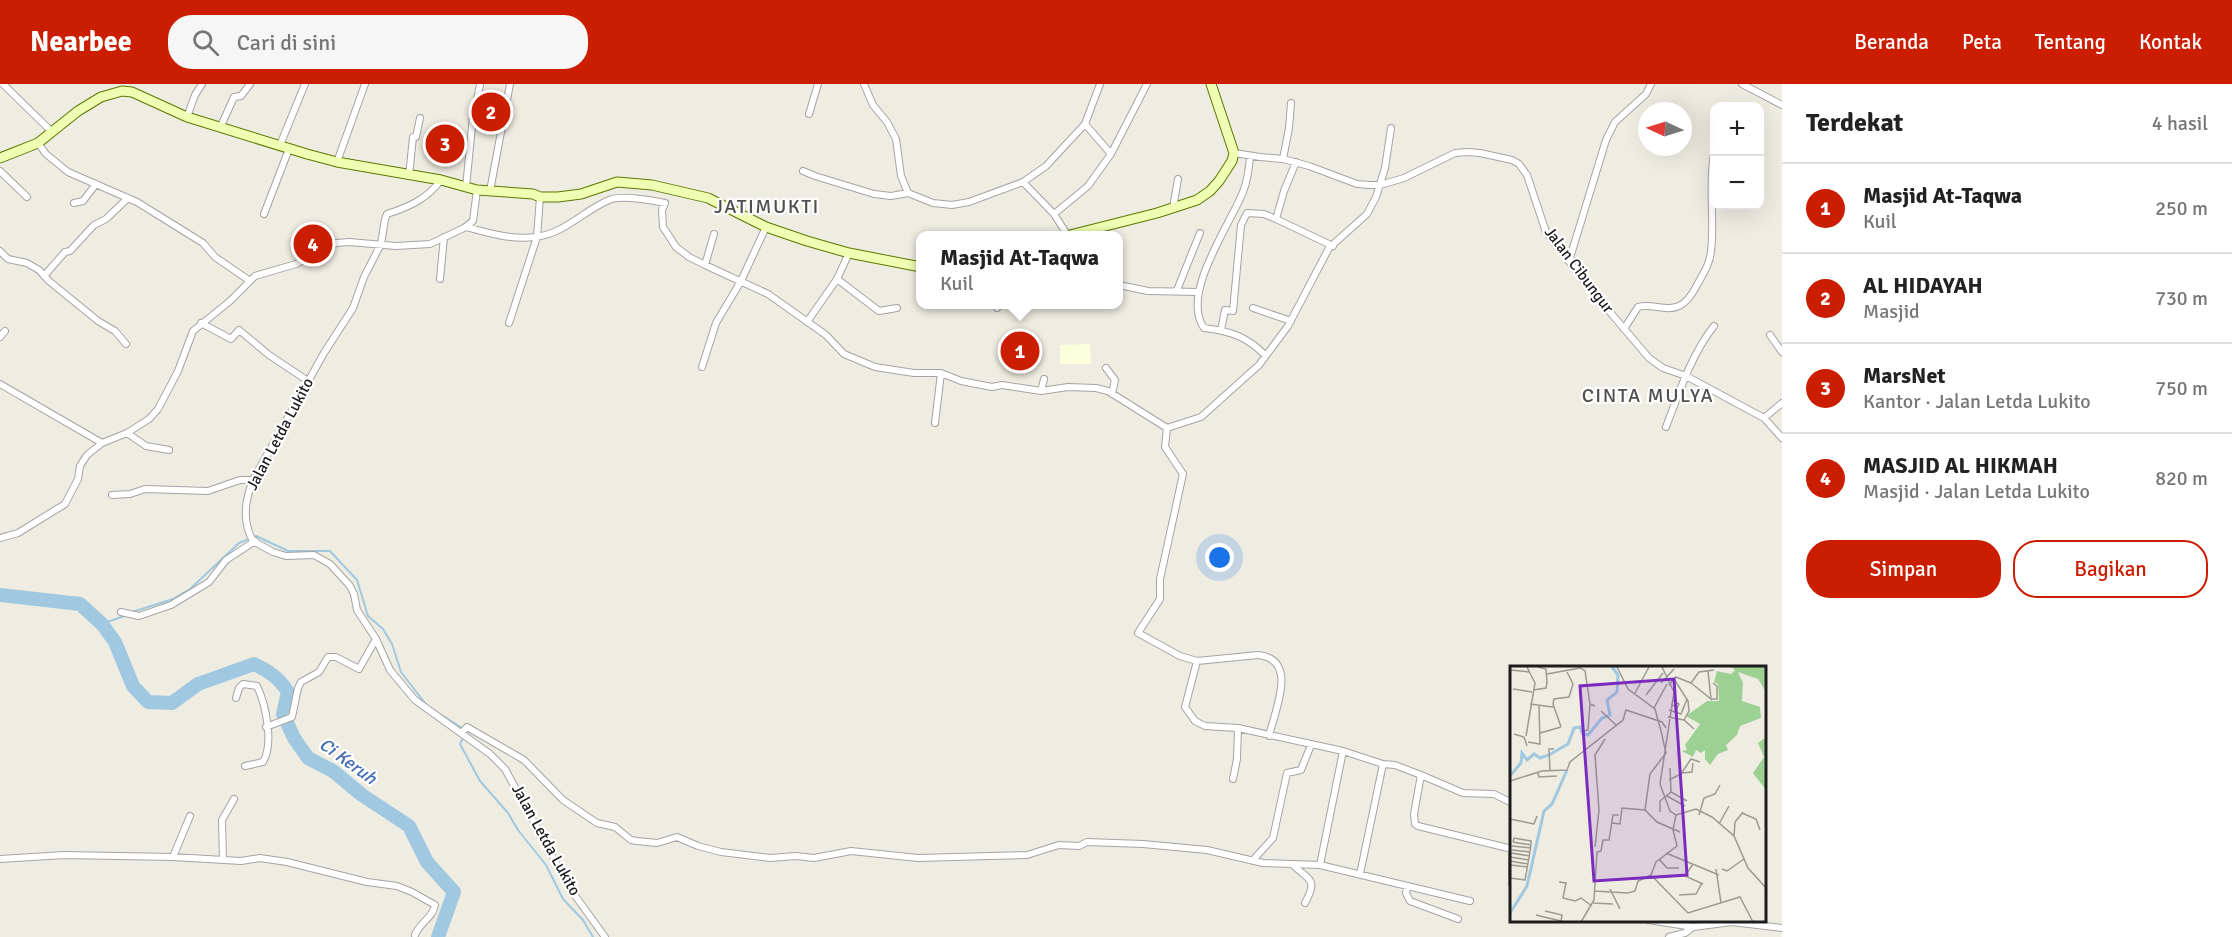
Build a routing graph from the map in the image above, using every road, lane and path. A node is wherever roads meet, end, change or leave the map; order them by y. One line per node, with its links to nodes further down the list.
1 (3, 84): 23 (street)
2 (202, 84): 18 (street)
3 (250, 84): 21 (street)
4 (305, 84): 25 (street)
5 (365, 84): 32 (street)
6 (510, 84): 45 (street)
7 (818, 84): 17 (street)
8 (864, 84): 46 (street)
9 (1100, 84): 20 (street)
10 (1147, 84): 27 (street)
11 (1211, 84): 26 (street)
12 (1651, 84): 68 (street)
13 (1742, 84): 16 (street)
14 (480, 86): 42 (street)
15 (1291, 104): 31 (street)
16 (1782, 105)
17 (809, 114)
18 (187, 117): 21 (street); 23 (street)
19 (420, 118): 36 (street)
20 (1085, 124): 27 (street); 39 (street)
21 (221, 126): 25 (street)
22 (1391, 128): 41 (street)
23 (52, 132): 24 (street)
24 (38, 143): 30 (street); 40 (street)
25 (284, 147): 32 (street); 53 (street)
26 (1234, 153): 28 (street, Jalan Cibungur); 52 (street)
27 (1111, 154): 54 (street)
28 (1250, 156): 31 (street, Jalan Cibungur); 78 (street)
29 (1714, 156): 86 (street)
30 (0, 158)
31 (1283, 159): 33 (street, Jalan Cibungur)
32 (337, 162): 36 (street)
33 (1296, 162): 41 (street, Jalan Cibungur); 55 (street)
34 (0, 171): 48 (street)
35 (803, 171): 46 (street)
36 (409, 176): 38 (street)
37 (1178, 179): 52 (street)
38 (441, 180): 42 (street); 64 (street, Jalan Letda Lukito)
39 (1023, 182): 46 (street); 54 (street)
40 (96, 184): 49 (street); 50 (street)
41 (1380, 185): 65 (street); 68 (street, Jalan Cibungur)
42 (466, 187): 44 (street)
43 (666, 189): 47 (street); 51 (street); 56 (street)
44 (477, 190): 45 (street); 57 (street)
45 (490, 191): 47 (street)
46 (908, 193)
47 (540, 196): 63 (street)
48 (27, 197)
49 (128, 198): 71 (street); 74 (street)
50 (74, 203)
51 (665, 203): 63 (street); 69 (street)
52 (1173, 208): 59 (street)
53 (264, 214)
54 (1054, 214): 58 (street)
55 (1276, 219): 65 (street); 87 (street)
56 (766, 226): 67 (street); 75 (street)
57 (466, 227): 62 (street); 63 (street)
58 (1065, 231)
59 (1083, 231)
60 (1200, 233): 77 (street)
61 (714, 234): 69 (street)
62 (444, 237): 64 (street); 72 (street)
63 (537, 237): 84 (street)
64 (381, 244): 74 (street); 99 (street, Jalan Letda Lukito)
65 (1333, 246): 81 (street)
66 (0, 251): 71 (street)
67 (849, 254): 70 (street); 73 (street)
68 (1569, 261): 86 (street, Jalan Cibungur)
69 (705, 265): 75 (street)
70 (916, 266)
71 (44, 276): 91 (street)
72 (440, 279)
73 (837, 279): 79 (street); 82 (street)
74 (250, 281): 83 (street)
75 (741, 281): 82 (street); 94 (street)
76 (1123, 286): 77 (street)
77 (1177, 290): 78 (street)
78 (1199, 292): 87 (street)
79 (897, 308)
80 (1253, 308): 81 (street)
81 (1291, 321): 93 (street)
82 (807, 322): 96 (street)
83 (201, 323): 99 (street); 108 (street)
84 (509, 323)
85 (1714, 326): 97 (street)
86 (1623, 329): 97 (street, Jalan Cibungur)
87 (1221, 330): 93 (street)
88 (5, 331): 90 (street)
89 (1770, 335): 92 (street)
90 (0, 337)
91 (126, 344)
92 (1782, 352)
93 (1265, 355): 107 (street)
94 (702, 367)
95 (1106, 368): 102 (street)
96 (941, 373): 101 (street); 105 (street)
97 (1686, 376): 104 (street, Jalan Cibungur); 106 (street)
98 (1044, 379): 101 (street)
99 (308, 381): 112 (street, Jalan Letda Lukito)
100 (0, 384): 110 (street)
101 (1041, 391): 102 (street)
102 (1112, 394): 107 (street)
103 (1782, 403): 104 (street)
104 (1764, 418): 109 (street, Jalan Cibungur)
105 (935, 423)
106 (1666, 427)
107 (1167, 429): 118 (street)
108 (127, 433): 110 (street); 111 (street)
109 (1782, 438)
110 (102, 443): 114 (street)
111 (169, 450)
112 (253, 480): 113 (street); 115 (street, Jalan Letda Lukito)
113 (112, 495)
114 (0, 538)
115 (253, 539): 116 (street); 117 (street, Jalan Letda Lukito)
116 (121, 612)
117 (376, 639): 120 (street); 122 (street, Jalan Letda Lukito)
118 (1197, 661): 121 (street); 123 (street)
119 (237, 698): 120 (street)
120 (266, 727): 127 (street)
121 (1238, 728): 123 (street); 129 (street)
122 (463, 732): 137 (street); 149 (street, Jalan Letda Lukito)
123 (1269, 735): 124 (street)
124 (1311, 745): 125 (street); 137 (street)
125 (1343, 751): 126 (street); 139 (street)
126 (1383, 764): 128 (street); 140 (street)
127 (245, 766)
128 (1421, 775): 131 (street); 133 (street)
129 (1233, 779)
130 (234, 799): 136 (street)
131 (1510, 802)
132 (190, 816): 134 (street)
133 (1510, 848)
134 (172, 857): 135 (street); 136 (street)
135 (0, 859)
136 (223, 860): 148 (street)
137 (1253, 860): 138 (street)
138 (1293, 865): 139 (street); 143 (street)
139 (1320, 865): 140 (street)
140 (1360, 874): 141 (street)
141 (1407, 887): 142 (street); 144 (street)
142 (1470, 901)
143 (1305, 903)
144 (1458, 919)
145 (1656, 922): 146 (street)
146 (1693, 927): 147 (street); 150 (street)
147 (1782, 928)
148 (415, 935)
149 (605, 937)
150 (1670, 937)

